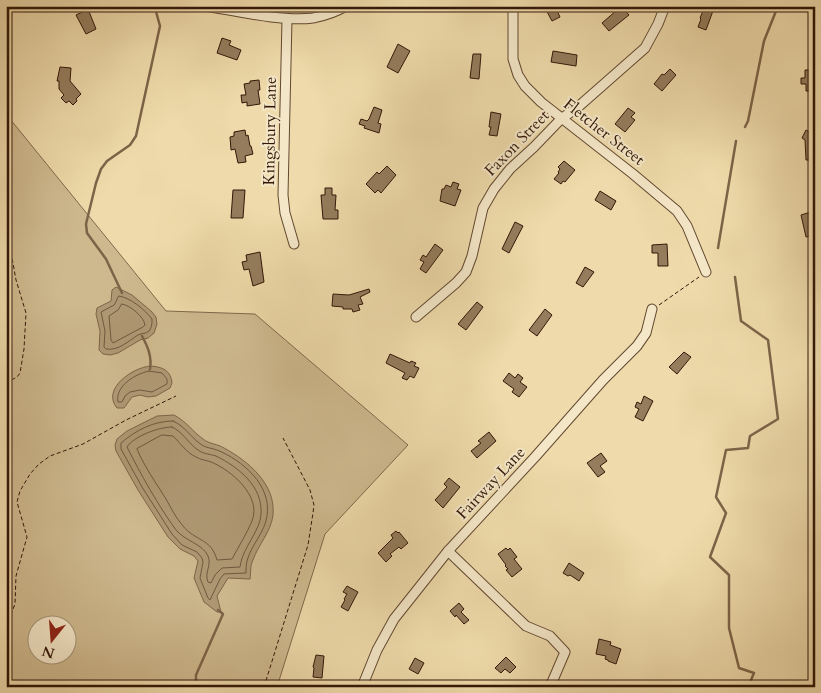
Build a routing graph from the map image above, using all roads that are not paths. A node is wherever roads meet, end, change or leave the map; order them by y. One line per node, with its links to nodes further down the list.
1 (205, 6): 5 (street)
2 (346, 6): 5 (street)
3 (513, 6): 6 (street, Fletcher Street)
4 (665, 6): 6 (street, Faxon Street)
5 (287, 19): 7 (street, Kingsbury Lane)
6 (561, 119): 8 (street, Fletcher Street); 10 (street, Faxon Street)
7 (294, 244)
8 (706, 272)
9 (652, 309): 11 (street, Fairway Lane)
10 (416, 317)
11 (448, 551): 12 (street, Fairway Lane); 13 (street)
12 (362, 687)
13 (550, 687)

